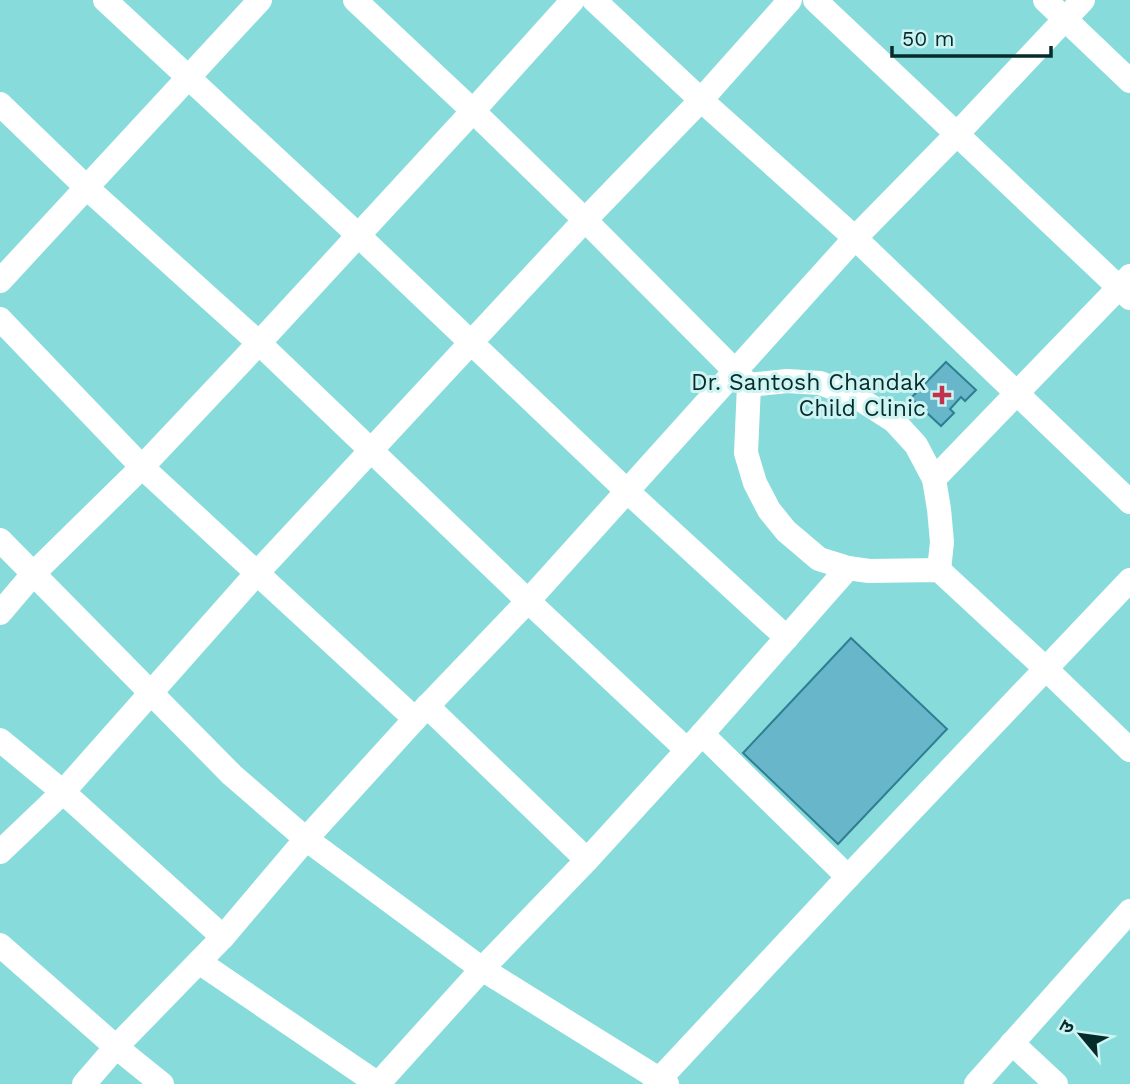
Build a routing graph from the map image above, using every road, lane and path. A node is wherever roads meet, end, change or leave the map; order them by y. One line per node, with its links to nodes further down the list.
1 (105, 0): 11 (street)
2 (261, 0): 11 (street)
3 (355, 0): 15 (street)
4 (573, 0): 15 (street)
5 (594, 0): 13 (street)
6 (790, 0): 13 (street)
7 (815, 0): 16 (street)
8 (1045, 0): 10 (street)
9 (1083, 0): 10 (street)
10 (1065, 19): 12 (street); 16 (street)
11 (189, 77): 17 (street); 19 (street)
12 (1130, 81)
13 (701, 100): 18 (street); 20 (street)
14 (0, 104): 17 (street)
15 (473, 111): 18 (street); 19 (street)
16 (956, 135): 20 (street); 22 (street)
17 (87, 188): 21 (street); 24 (street)
18 (585, 220): 25 (street); 26 (street)
19 (358, 234): 24 (street); 25 (street)
20 (855, 238): 26 (street); 27 (street)
21 (0, 281)
22 (1127, 287): 27 (street)
23 (0, 319): 29 (street)
24 (259, 343): 28 (street); 29 (street)
25 (472, 343): 28 (street); 31 (street)
26 (741, 378): 30 (street); 31 (street); 34 (street)
27 (1016, 392): 30 (street); 32 (street)
28 (372, 450): 37 (street); 39 (street)
29 (142, 467): 36 (street); 37 (street)
30 (934, 479): 35 (street)
31 (627, 491): 39 (street); 41 (street)
32 (1130, 502)
33 (0, 540): 36 (street)
34 (848, 568): 35 (street); 41 (street)
35 (939, 570): 42 (street)
36 (34, 573): 40 (street); 43 (street)
37 (257, 573): 43 (street); 44 (street)
38 (1130, 580): 42 (street)
39 (528, 601): 44 (street); 46 (street)
40 (0, 613)
41 (788, 638): 46 (street)
42 (1045, 668): 47 (street); 52 (street)
43 (152, 692): 48 (street); 49 (street)
44 (421, 713): 49 (street); 51 (street)
45 (0, 740): 48 (street)
46 (694, 742): 51 (street); 52 (street)
47 (1130, 750)
48 (63, 792): 50 (street); 54 (street)
49 (306, 839): 54 (street); 57 (street)
50 (0, 852)
51 (587, 860): 57 (street)
52 (848, 877): 60 (street)
53 (1130, 911): 58 (street)
54 (223, 937): 56 (street)
55 (0, 945): 59 (street)
56 (199, 962): 59 (street); 63 (street)
57 (482, 969): 60 (street); 63 (street)
58 (1012, 1043): 64 (street); 65 (street)
59 (116, 1047): 61 (street); 62 (street)
60 (660, 1082)
61 (84, 1084)
62 (162, 1084)
63 (378, 1084)
64 (976, 1084)
65 (1056, 1084)

